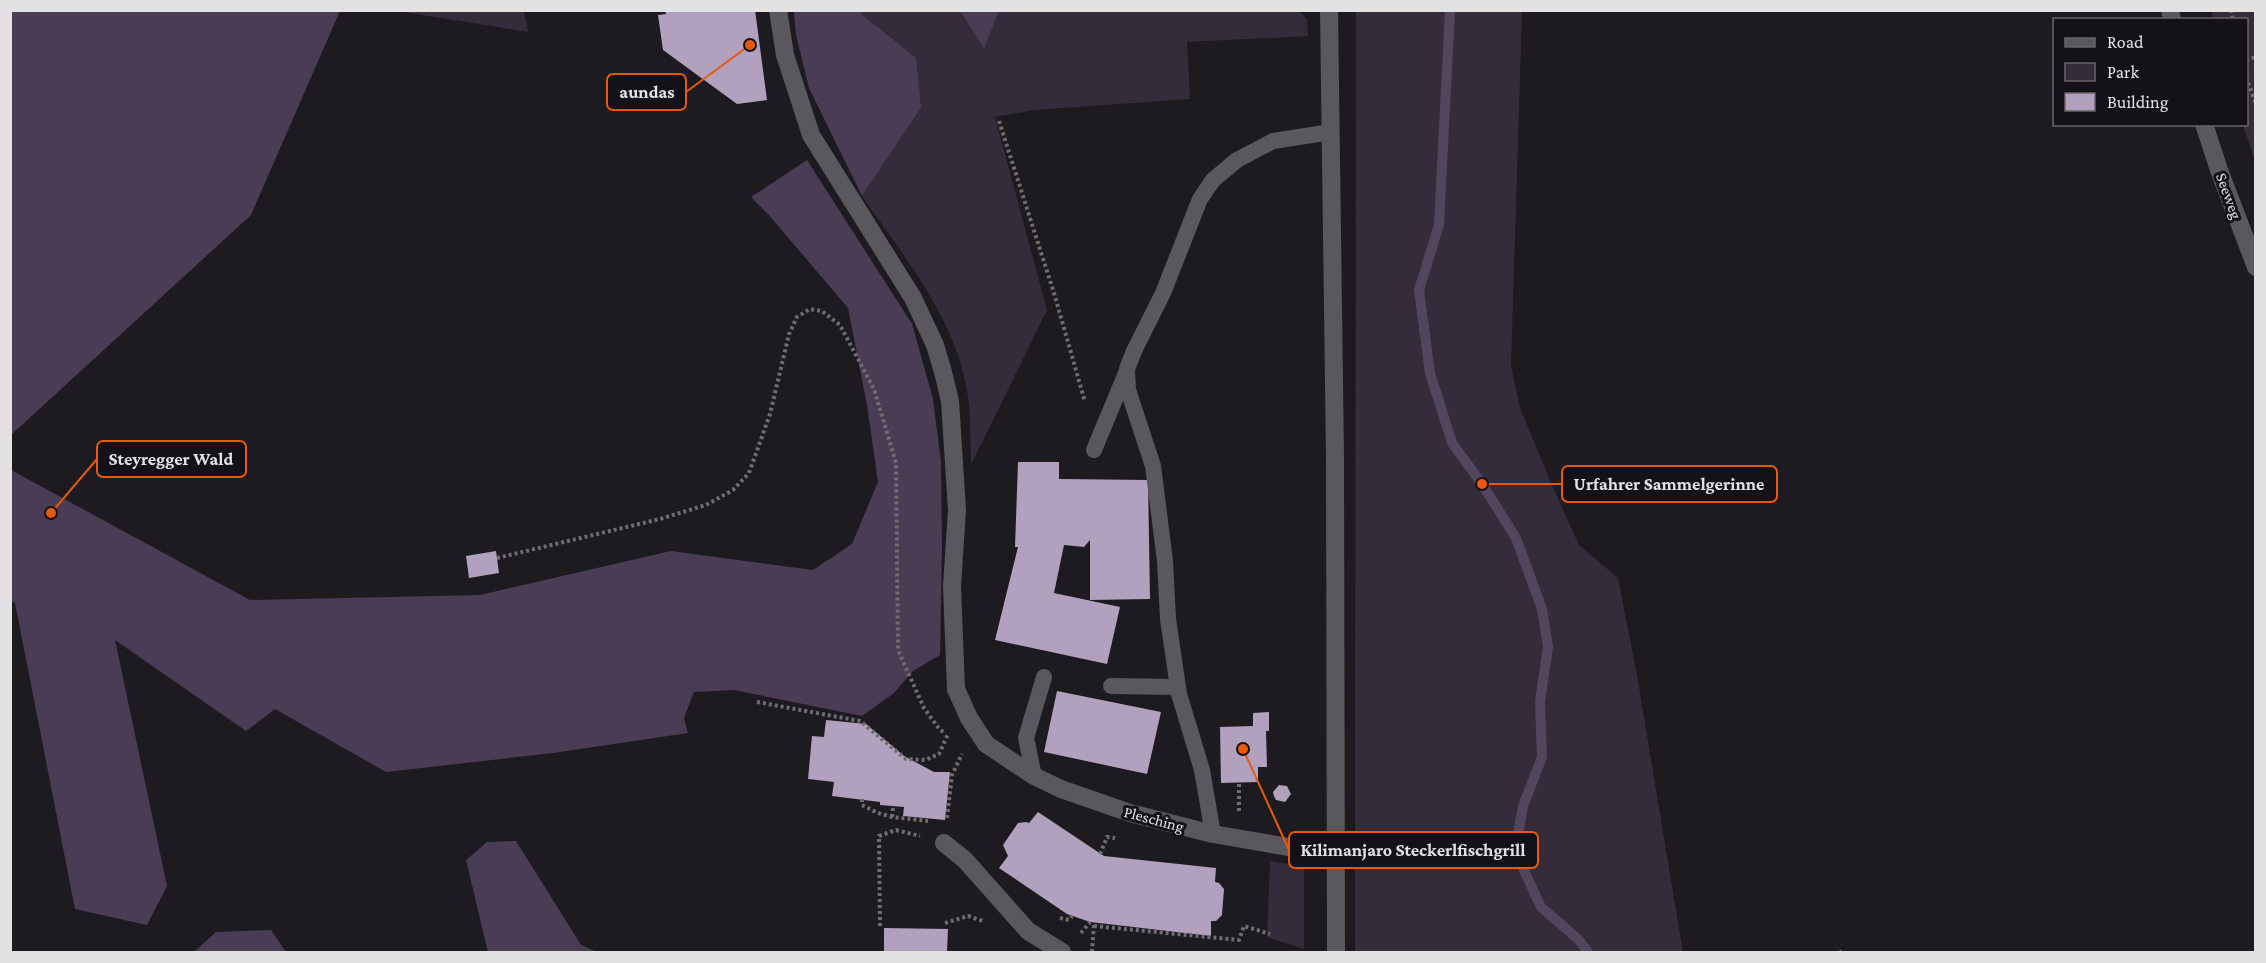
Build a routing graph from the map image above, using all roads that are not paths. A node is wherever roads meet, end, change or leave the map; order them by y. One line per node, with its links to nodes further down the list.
1 (778, 10): 11 (street, Plesching)
2 (1329, 10): 4 (street)
3 (2205, 126): 5 (street, Seeweg)
4 (1331, 132): 6 (lane); 14 (street)
5 (2256, 267)
6 (1127, 369): 7 (lane); 10 (lane)
7 (1094, 450)
8 (1044, 677): 11 (lane)
9 (1111, 686): 10 (lane)
10 (1178, 687): 12 (lane)
11 (1034, 776): 12 (street, Plesching)
12 (1213, 834): 14 (street, Plesching)
13 (944, 843): 15 (street)
14 (1335, 855): 16 (street)
15 (1062, 952)
16 (1336, 952)

